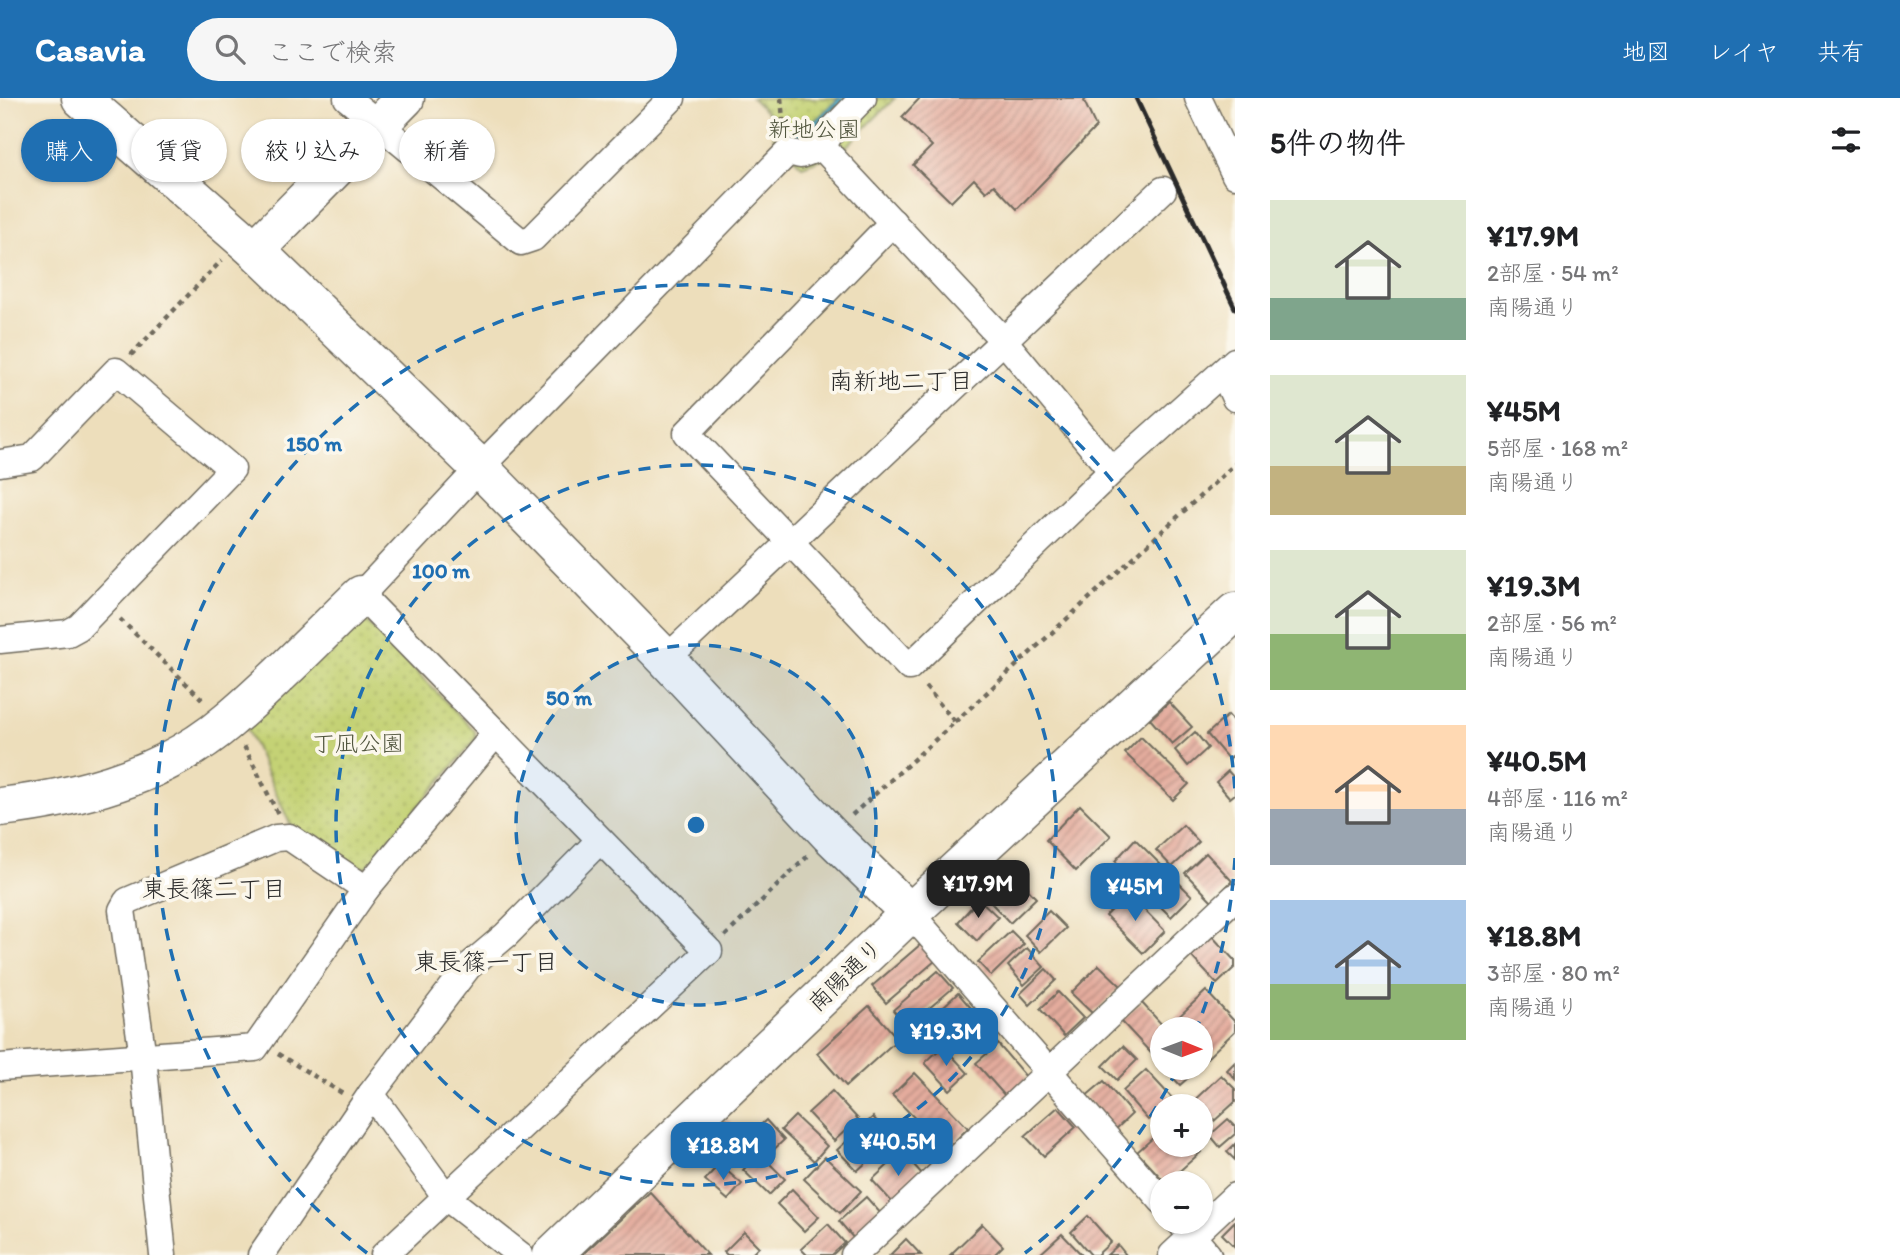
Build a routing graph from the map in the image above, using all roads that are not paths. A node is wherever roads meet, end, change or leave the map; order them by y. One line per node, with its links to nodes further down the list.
1 (81, 98): 11 (street)
2 (347, 98): 6 (street)
3 (671, 98): 6 (street)
4 (863, 98): 7 (street)
5 (1198, 98): 8 (street)
6 (392, 111): 11 (street)
7 (822, 147): 10 (street); 16 (street)
8 (1235, 175)
9 (1163, 190): 12 (street)
10 (893, 222): 12 (street); 18 (street)
11 (249, 244): 16 (street)
12 (1005, 342): 17 (street); 18 (street)
13 (1229, 366): 14 (street); 17 (street)
14 (1235, 398)
15 (0, 463): 21 (street)
16 (480, 468): 19 (street); 22 (street)
17 (1112, 471): 18 (street)
18 (790, 543): 22 (street)
19 (361, 595): 23 (street); 24 (street)
20 (1235, 612): 28 (street, 南陽通り)
21 (0, 640)
22 (666, 659): 28 (street)
23 (496, 733): 25 (street); 26 (street)
24 (0, 807)
25 (600, 840): 32 (street); 35 (street)
26 (366, 890): 29 (street); 29 (street)
27 (1235, 897): 31 (street)
28 (910, 913): 31 (street); 41 (street, 南陽通り)
29 (143, 1057): 30 (street); 37 (street)
30 (0, 1067)
31 (1050, 1070): 33 (street); 42 (street)
32 (367, 1100): 35 (street); 38 (street)
33 (1150, 1187)
34 (1235, 1196): 36 (street)
35 (446, 1197): 39 (street); 40 (street)
36 (1193, 1237): 43 (street)
37 (163, 1255)
38 (261, 1255)
39 (384, 1255)
40 (520, 1255)
41 (552, 1255)
42 (854, 1255)
43 (1172, 1255)

